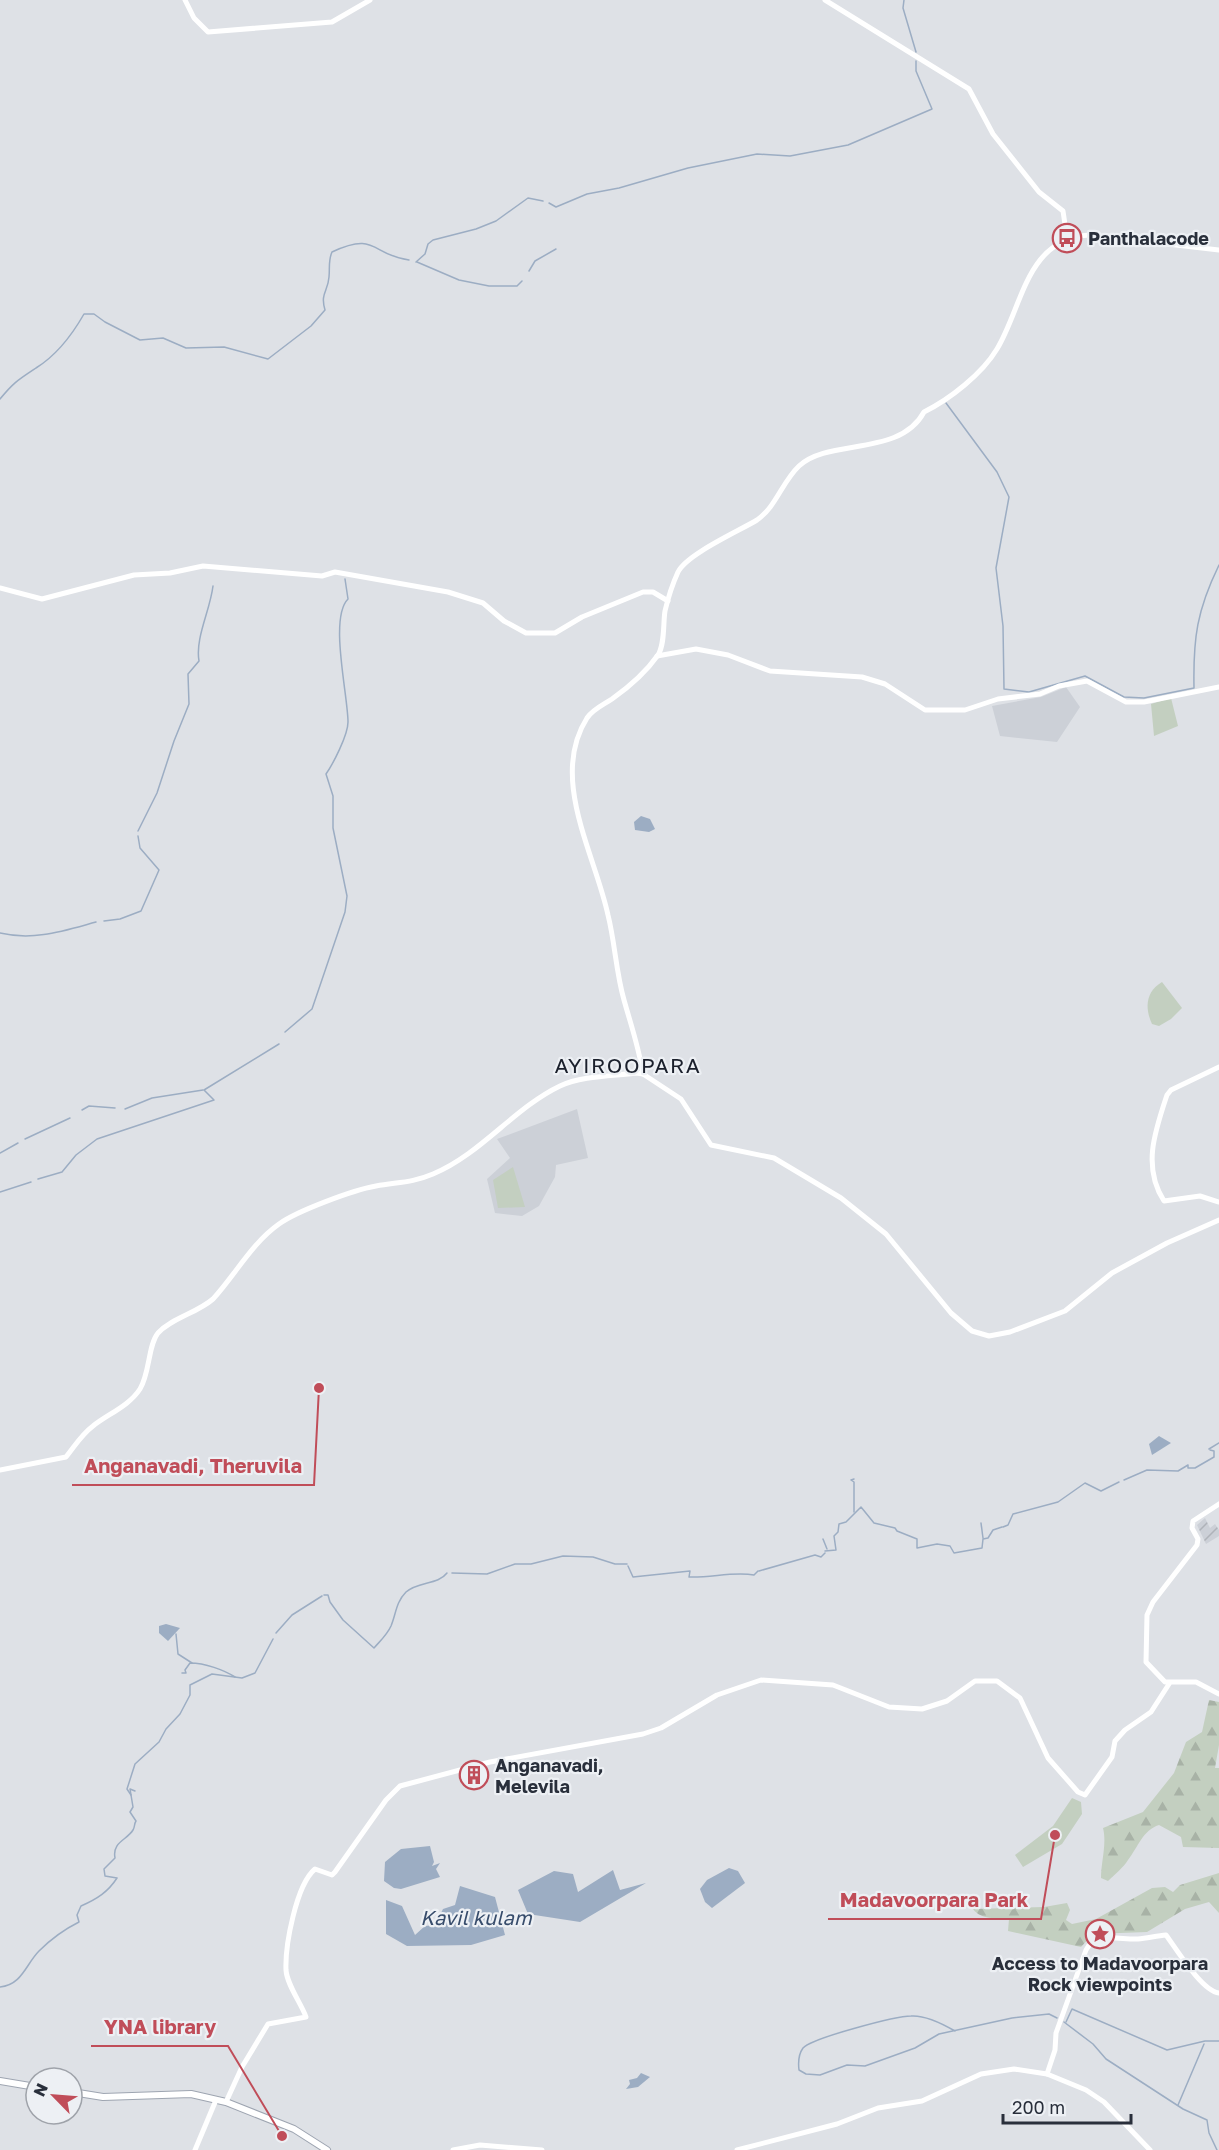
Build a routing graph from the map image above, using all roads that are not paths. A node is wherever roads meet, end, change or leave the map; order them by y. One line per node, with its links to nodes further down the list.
1 (185, 0): 2 (main road)
2 (370, 0)
3 (825, 0): 4 (main road)
4 (1067, 238): 5 (main road); 7 (main road)
5 (1219, 250)
6 (0, 588): 7 (main road)
7 (668, 601): 8 (main road)
8 (657, 656): 9 (main road); 11 (main road)
9 (1219, 687)
10 (1219, 1067): 12 (main road)
11 (643, 1074): 13 (main road); 14 (main road)
12 (1219, 1202)
13 (1219, 1220)
14 (0, 1470)
15 (1219, 1504): 16 (main road)
16 (1169, 1684): 17 (main road); 24 (main road)
17 (1219, 1694)
18 (1219, 1994): 19 (main road)
19 (1047, 2074): 29 (main road); 30 (main road)
20 (0, 2081): 21 (main road)
21 (24, 2085)
22 (84, 2094): 23 (main road)
23 (216, 2100): 24 (main road); 25 (main road)
24 (226, 2102): 26 (main road)
25 (195, 2150)
26 (327, 2150)
27 (453, 2150): 28 (main road)
28 (543, 2150)
29 (737, 2150)
30 (1150, 2150)

